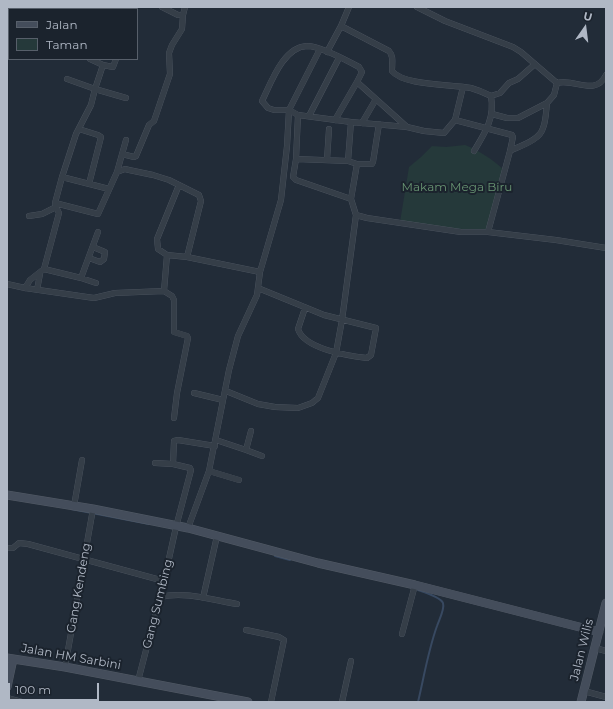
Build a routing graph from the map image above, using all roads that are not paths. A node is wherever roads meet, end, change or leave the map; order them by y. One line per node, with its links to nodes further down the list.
1 (162, 7): 5 (street)
2 (185, 7): 5 (street)
3 (349, 7): 6 (street)
4 (417, 7): 12 (street)
5 (183, 16): 40 (street)
6 (341, 26): 8 (street); 18 (street)
7 (320, 49): 8 (street); 24 (street); 24 (street)
8 (327, 52): 9 (street)
9 (339, 58): 16 (street); 27 (street)
10 (90, 60): 13 (street)
11 (116, 60): 13 (street)
12 (535, 64): 17 (street); 20 (street)
13 (103, 65): 19 (street)
14 (606, 75): 17 (street)
15 (67, 79): 19 (street)
16 (357, 82): 22 (street); 28 (street)
17 (557, 83): 23 (street)
18 (463, 87): 20 (street); 29 (street)
19 (95, 89): 21 (street); 35 (street)
20 (491, 96): 26 (street)
21 (126, 98)
22 (376, 99): 31 (street); 33 (street)
23 (547, 104): 26 (street); 39 (street)
24 (289, 110): 25 (street); 62 (street)
25 (298, 114): 27 (street); 41 (street)
26 (492, 114): 34 (street)
27 (309, 116): 28 (street)
28 (335, 120): 30 (street)
29 (454, 120): 33 (street); 34 (street)
30 (351, 122): 31 (street); 43 (street)
31 (362, 123): 32 (street)
32 (378, 124): 33 (street); 44 (street)
33 (408, 127)
34 (487, 128): 38 (street); 39 (street)
35 (79, 129): 46 (street); 47 (street)
36 (329, 129): 42 (street)
37 (126, 140): 40 (street)
38 (474, 151)
39 (510, 151): 55 (street)
40 (122, 154): 45 (street)
41 (296, 159): 42 (street); 50 (street)
42 (326, 160): 43 (street)
43 (348, 161): 44 (street)
44 (357, 164): 50 (street)
45 (118, 172): 48 (street); 49 (street)
46 (62, 177): 47 (street); 51 (street)
47 (89, 184): 49 (street)
48 (179, 185): 58 (street); 59 (street)
49 (110, 189): 51 (street)
50 (351, 199): 52 (street)
51 (56, 205): 53 (street); 61 (street)
52 (356, 215): 55 (street); 71 (street)
53 (29, 216)
54 (98, 232): 56 (street)
55 (488, 232): 57 (street)
56 (93, 247): 60 (street); 60 (street)
57 (606, 248)
58 (167, 255): 59 (street); 69 (street)
59 (187, 257): 62 (street)
60 (89, 258): 63 (street)
61 (42, 272): 63 (street); 66 (street); 68 (street)
62 (260, 272): 67 (street)
63 (81, 278): 64 (street)
64 (96, 283)
65 (7, 284): 66 (street)
66 (25, 288): 68 (street)
67 (258, 288): 70 (street); 73 (street)
68 (37, 290): 69 (street)
69 (164, 291): 76 (street)
70 (305, 308): 71 (street); 72 (street)
71 (342, 320): 72 (street); 72 (street)
72 (336, 353): 73 (street)
73 (226, 391): 75 (street)
74 (194, 393): 75 (street)
75 (223, 400): 78 (street)
76 (174, 418)
77 (251, 431): 79 (street)
78 (216, 443): 79 (street); 83 (street); 84 (street)
79 (246, 450): 80 (street)
80 (262, 456)
81 (82, 460): 87 (street)
82 (155, 463): 83 (street)
83 (174, 464): 90 (street, Gang Sumbing)
84 (210, 471): 85 (street); 89 (street)
85 (240, 480)
86 (7, 494): 87 (street)
87 (74, 506): 88 (street)
88 (93, 512): 90 (street); 93 (street, Gang Kendeng)
89 (188, 528): 90 (street); 91 (street)
90 (175, 530): 94 (street, Gang Sumbing)
91 (217, 536): 95 (street); 97 (street)
92 (7, 548): 93 (street)
93 (84, 558): 94 (street); 107 (street, Gang Kendeng)
94 (164, 581): 96 (street, Gang Sumbing)
95 (415, 585): 101 (street); 102 (street)
96 (160, 597): 97 (street); 108 (street, Gang Sumbing)
97 (203, 598): 99 (street)
98 (606, 603): 101 (street, Jalan Wilis)
99 (237, 604)
100 (246, 630): 116 (street)
101 (600, 632): 103 (street, Jalan Wilis)
102 (402, 634)
103 (595, 648): 104 (street); 110 (street, Jalan Wilis)
104 (606, 651)
105 (10, 659): 107 (street, Jalan HM Sarbini); 109 (street)
106 (351, 661): 117 (street)
107 (65, 667): 108 (street, Jalan HM Sarbini)
108 (138, 681): 113 (street, Jalan HM Sarbini)
109 (7, 687)
110 (584, 691): 111 (street); 118 (street, Jalan Wilis)
111 (606, 697)
112 (7, 698): 114 (street)
113 (209, 699): 115 (street, Jalan HM Sarbini)
114 (22, 702)
115 (248, 702)
116 (270, 702)
117 (342, 702)
118 (581, 702)

